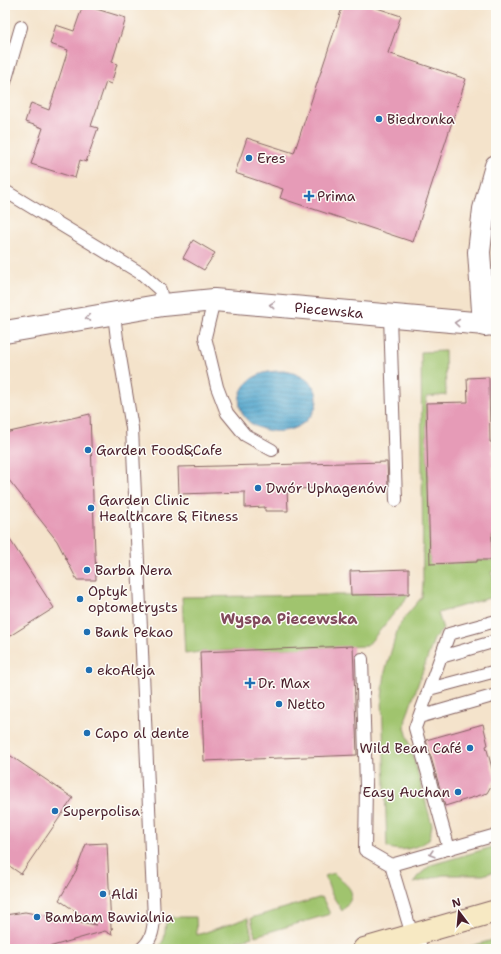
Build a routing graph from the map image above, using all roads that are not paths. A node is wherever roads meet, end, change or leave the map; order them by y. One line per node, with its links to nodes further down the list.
1 (21, 27): 2 (lane)
2 (5, 82)
3 (496, 166): 9 (street)
4 (5, 191): 6 (lane)
5 (214, 300): 6 (street, Piecewska); 8 (street, Piecewska, one-way to 5); 11 (lane)
6 (163, 305): 7 (street, Piecewska)
7 (114, 314): 10 (street, Piecewska, one-way to 10); 26 (lane)
8 (390, 316): 9 (street, Piecewska, one-way to 8); 12 (lane)
9 (490, 325)
10 (5, 332)
11 (272, 450)
12 (396, 500)
13 (496, 621): 15 (lane)
14 (496, 641): 15 (lane)
15 (441, 657): 18 (lane)
16 (362, 659): 23 (lane)
17 (496, 671): 18 (lane)
18 (429, 689): 20 (lane)
19 (496, 695): 20 (lane)
20 (419, 717): 22 (lane)
21 (496, 835): 22 (lane)
22 (449, 849): 23 (lane, one-way to 23)
23 (391, 865): 25 (lane)
24 (496, 911): 25 (main road)
25 (414, 942): 27 (main road)
26 (141, 949)
27 (364, 949)

